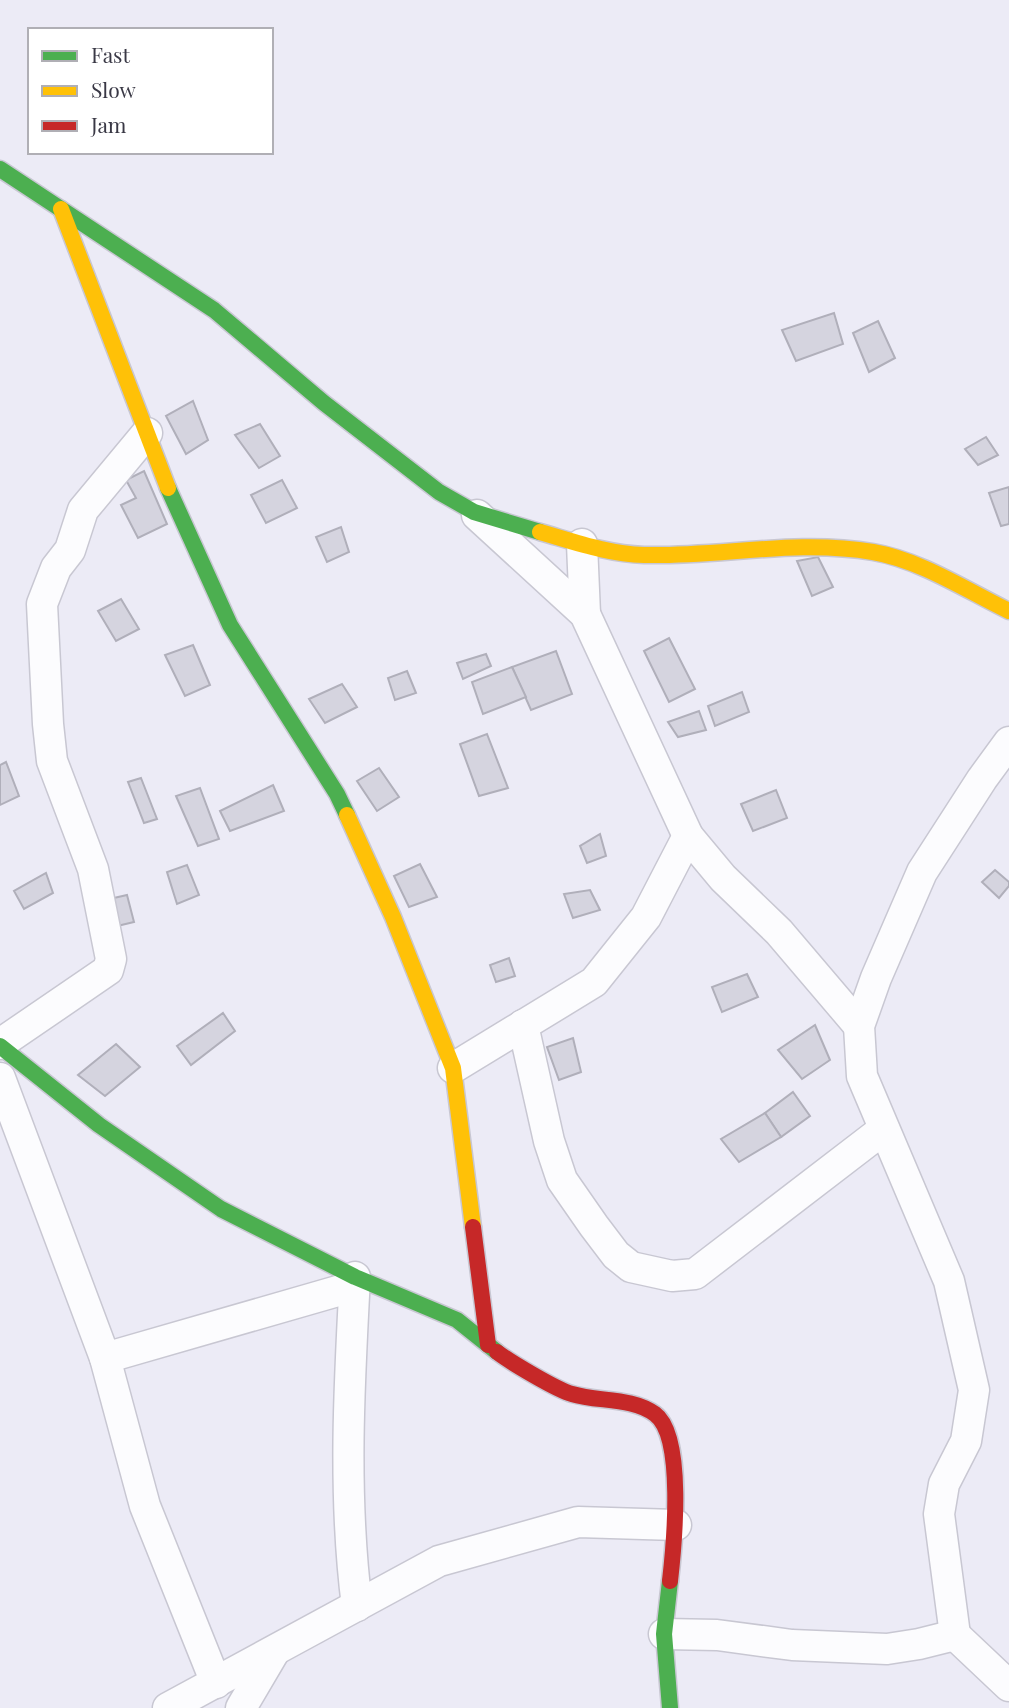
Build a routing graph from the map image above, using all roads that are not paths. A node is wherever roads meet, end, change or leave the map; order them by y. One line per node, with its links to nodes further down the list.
1 (0, 169): 2 (street)
2 (61, 209): 3 (street); 4 (street)
3 (147, 433): 12 (street); 13 (street)
4 (474, 512): 5 (street); 7 (street)
5 (582, 544): 6 (street); 7 (street)
6 (1009, 611)
7 (585, 614): 9 (street)
8 (1009, 742): 11 (street)
9 (688, 836): 10 (street); 11 (street)
10 (523, 1025): 13 (street); 15 (street)
11 (859, 1026): 15 (street)
12 (0, 1045): 16 (street)
13 (453, 1068): 17 (street)
14 (0, 1078): 18 (street)
15 (884, 1129): 22 (street)
16 (355, 1281): 17 (street); 18 (street); 20 (street)
17 (488, 1345): 19 (street)
18 (105, 1358): 24 (street)
19 (676, 1525): 20 (street); 21 (street)
20 (357, 1606): 23 (street)
21 (664, 1634): 22 (street); 28 (street)
22 (955, 1635): 25 (street)
23 (274, 1651): 24 (street); 27 (street)
24 (216, 1683): 26 (street)
25 (1009, 1686)
26 (168, 1708)
27 (241, 1708)
28 (670, 1708)

